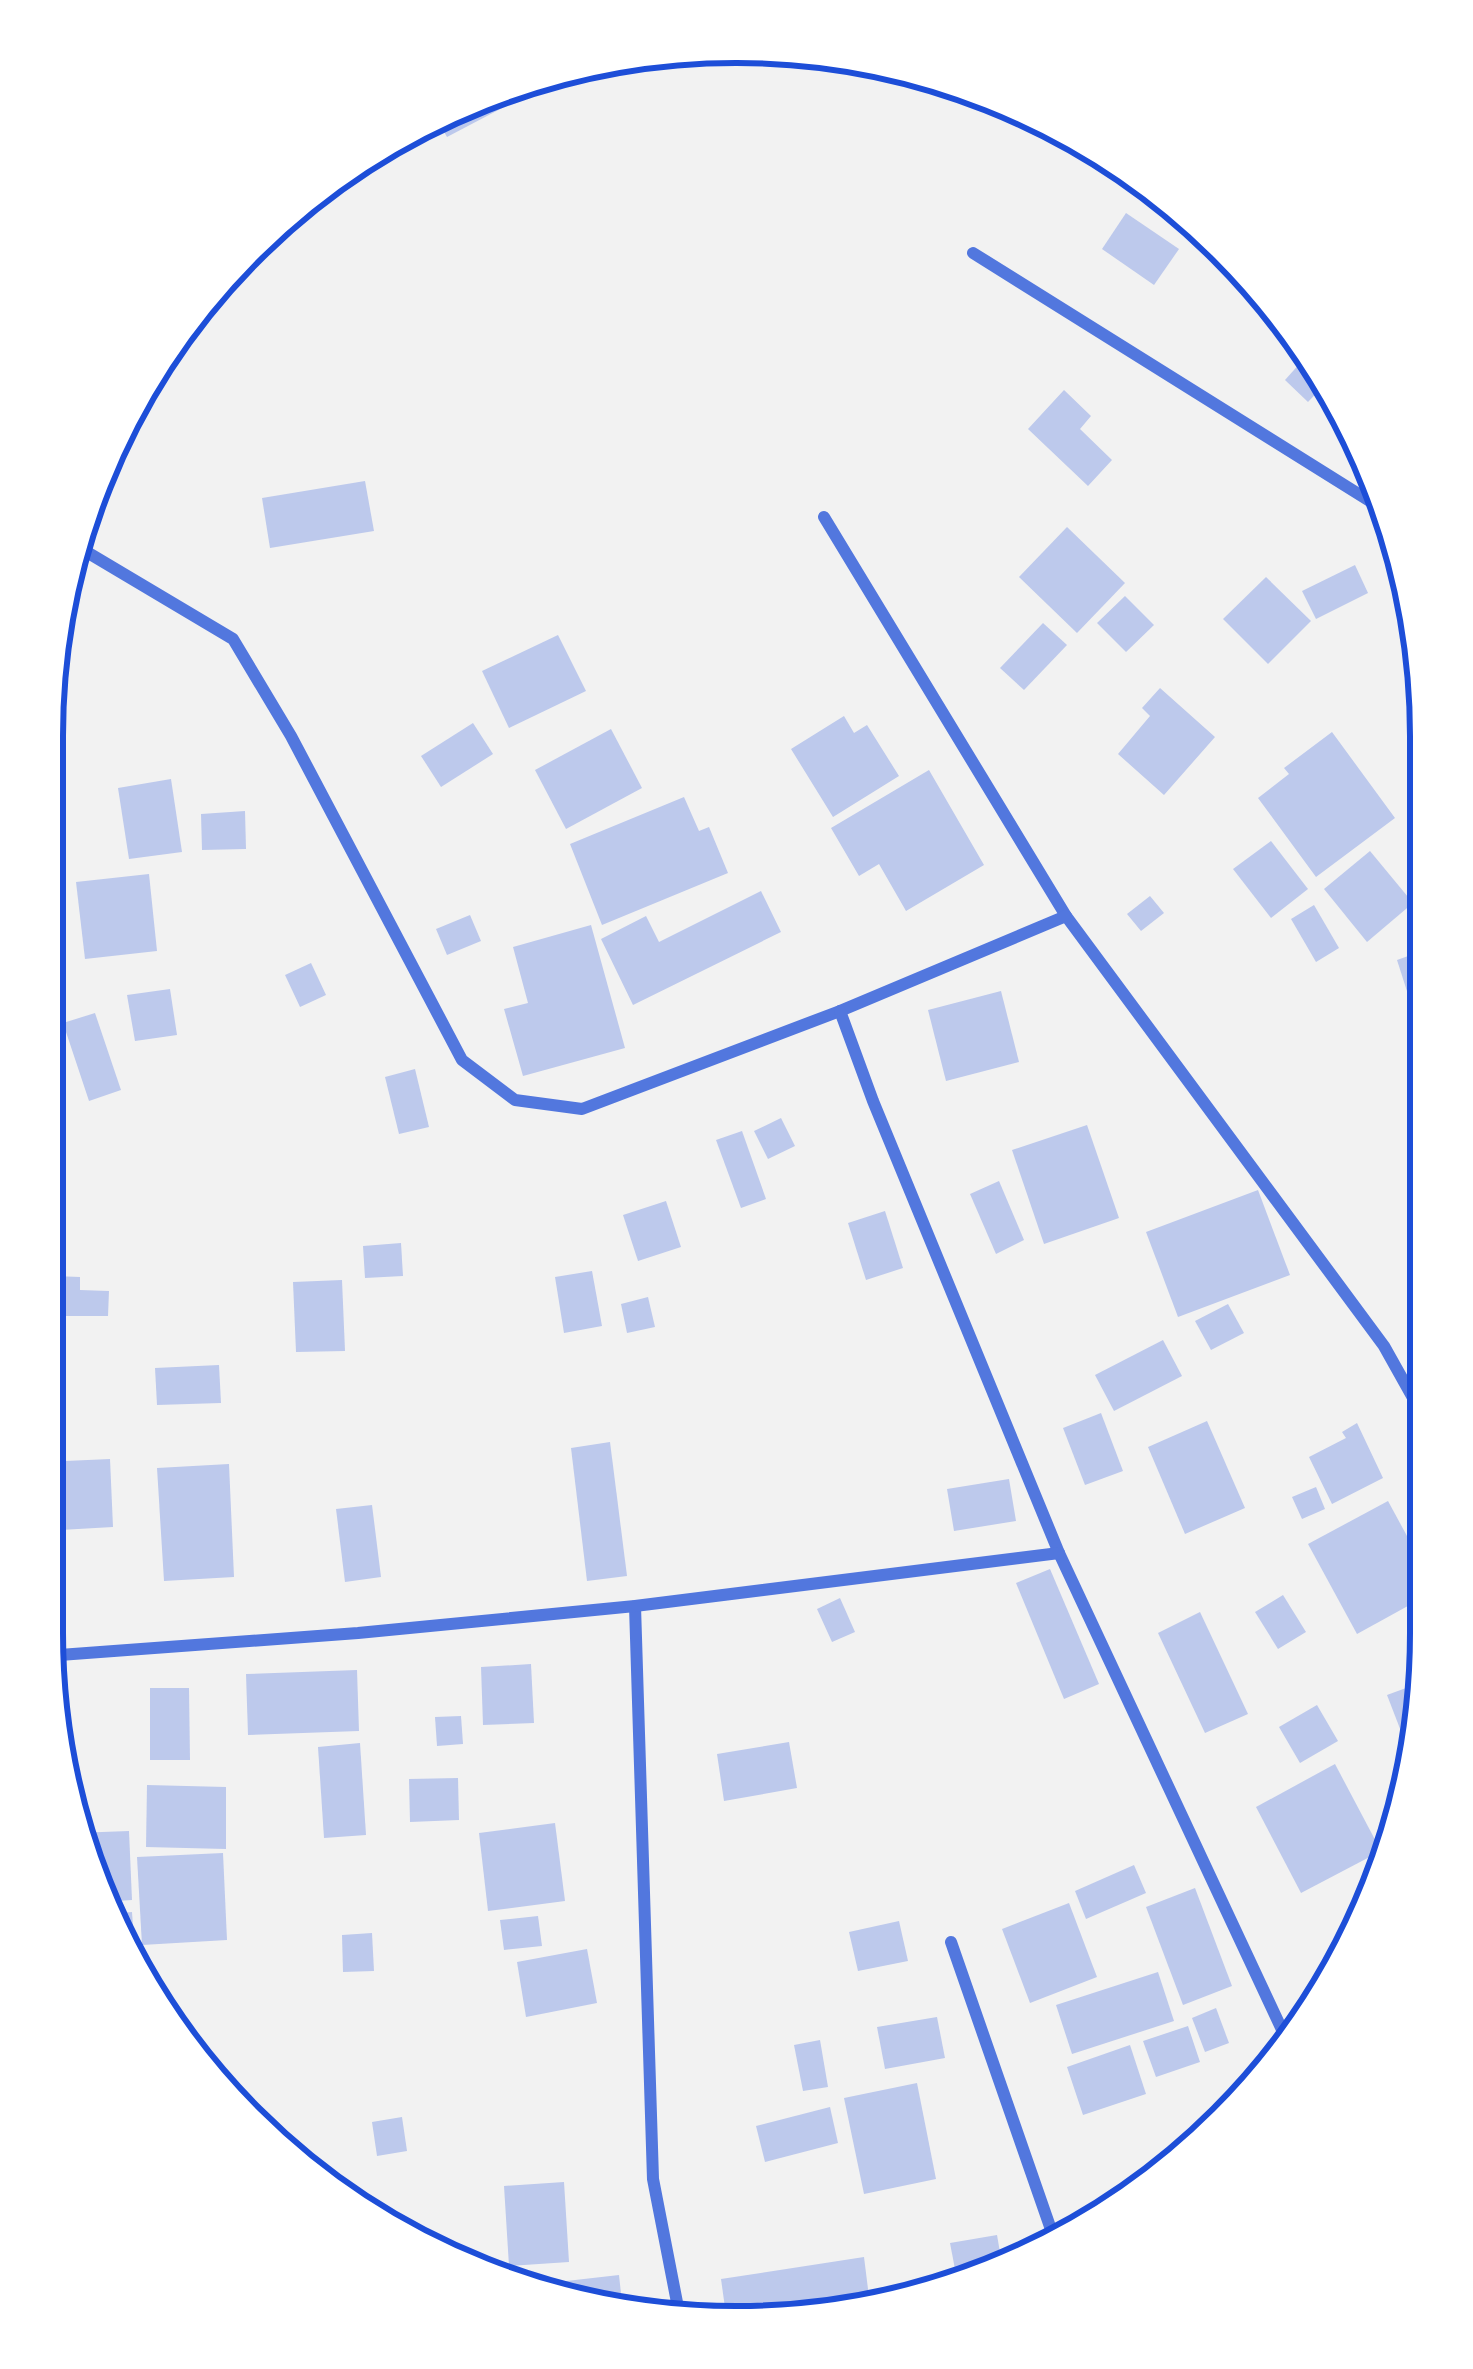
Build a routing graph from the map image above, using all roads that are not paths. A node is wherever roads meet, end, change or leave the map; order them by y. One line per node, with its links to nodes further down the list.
1 (973, 254): 2 (street)
2 (1366, 499)
3 (824, 517): 5 (street)
4 (89, 552): 6 (street)
5 (1066, 916): 6 (street); 7 (street)
6 (840, 1011): 8 (street)
7 (1410, 1392)
8 (1059, 1552): 9 (street); 12 (street)
9 (635, 1606): 10 (street); 14 (street)
10 (64, 1655)
11 (951, 1942): 13 (street)
12 (1281, 2028)
13 (1051, 2228)
14 (677, 2303)

